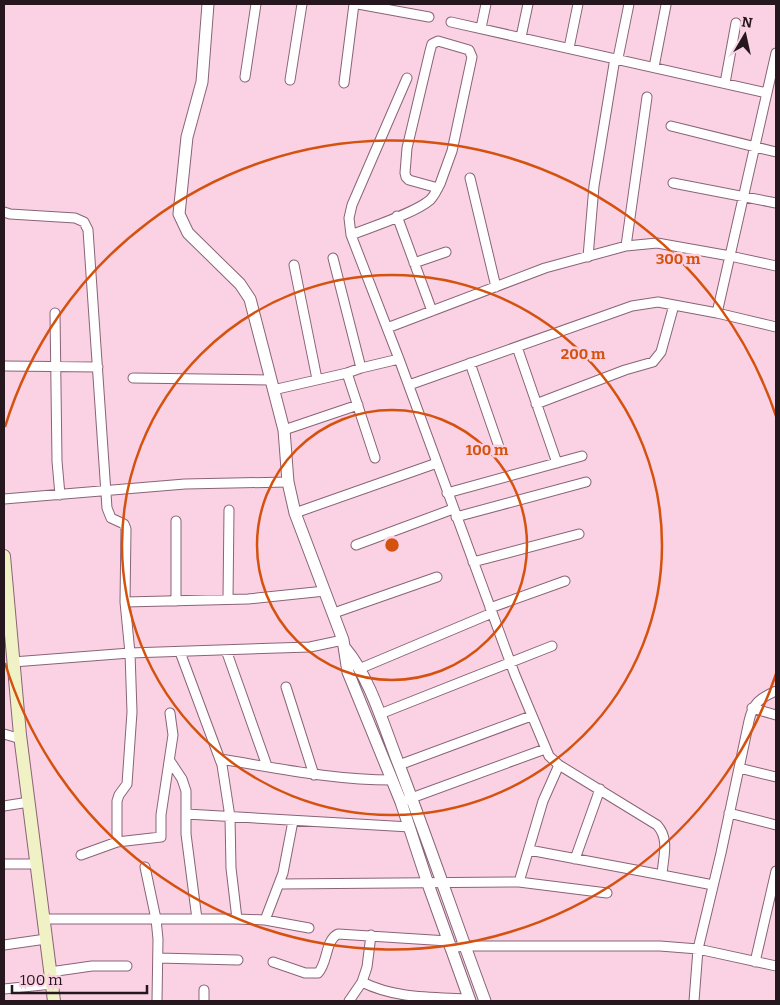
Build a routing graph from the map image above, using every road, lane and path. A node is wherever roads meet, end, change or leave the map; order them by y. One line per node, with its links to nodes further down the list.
1 (208, 4): 63 (street)
2 (256, 4): 20 (street)
3 (302, 4): 22 (street)
4 (354, 4): 23 (street)
5 (358, 4): 11 (street)
6 (486, 4): 14 (street)
7 (528, 4): 15 (street)
8 (578, 4): 16 (street)
9 (629, 4): 18 (street)
10 (666, 5): 19 (street)
11 (429, 17)
12 (451, 22): 14 (street)
13 (736, 23): 24 (street)
14 (481, 28): 15 (street)
15 (521, 37): 16 (street)
16 (569, 48): 18 (street)
17 (776, 53): 25 (street)
18 (616, 58): 19 (street); 41 (street)
19 (654, 67): 24 (street)
20 (245, 77)
21 (407, 78): 37 (street)
22 (290, 80)
23 (344, 83)
24 (725, 83): 25 (street)
25 (767, 93): 28 (street)
26 (647, 97): 38 (street)
27 (671, 126): 28 (street)
28 (755, 147): 29 (street); 33 (street)
29 (776, 152)
30 (470, 178): 46 (street)
31 (674, 183): 33 (street)
32 (438, 188): 32 (street); 36 (street)
33 (744, 197): 34 (street); 40 (street)
34 (776, 203)
35 (4, 212): 58 (street)
36 (397, 216): 37 (street); 43 (street)
37 (351, 235): 52 (street)
38 (626, 246): 40 (street); 41 (street)
39 (446, 252): 43 (street)
40 (730, 256): 45 (street); 50 (street)
41 (588, 257): 46 (street)
42 (333, 258): 59 (street)
43 (414, 263): 48 (street)
44 (294, 265): 62 (street)
45 (776, 266)
46 (496, 287): 48 (street)
47 (674, 305): 50 (street); 53 (street); 65 (street)
48 (432, 311): 52 (street)
49 (55, 313): 57 (street)
50 (717, 313): 51 (street)
51 (776, 327)
52 (387, 328): 54 (street)
53 (517, 347): 55 (street); 65 (street)
54 (399, 359): 59 (street); 64 (street)
55 (470, 363): 64 (street); 68 (street)
56 (4, 366): 57 (street)
57 (56, 367): 58 (street); 77 (street)
58 (98, 367): 75 (street)
59 (360, 368): 60 (street)
60 (347, 373): 62 (street); 66 (street)
61 (133, 378): 63 (street)
62 (317, 379): 63 (street)
63 (272, 385): 67 (street)
64 (409, 385): 71 (street)
65 (536, 404): 72 (street)
66 (358, 405): 67 (street); 70 (street)
67 (284, 430): 73 (street)
68 (499, 447)
69 (582, 456): 72 (street)
70 (375, 458)
71 (437, 463): 76 (street); 80 (street)
72 (556, 463): 76 (street)
73 (288, 482): 75 (street); 80 (street)
74 (586, 482): 81 (street)
75 (106, 491): 77 (street); 92 (street)
76 (447, 493): 81 (street)
77 (60, 495): 78 (street)
78 (4, 499)
79 (229, 510): 90 (street)
80 (295, 513): 89 (street)
81 (455, 513): 84 (street); 86 (street)
82 (176, 521): 91 (street)
83 (579, 534): 86 (street)
84 (356, 545)
85 (4, 556): 100 (main road)
86 (473, 562): 93 (street)
87 (437, 577): 94 (street)
88 (565, 581): 93 (street)
89 (325, 591): 90 (street); 94 (street)
90 (228, 599): 91 (street)
91 (176, 601): 92 (street)
92 (125, 602): 99 (street)
93 (491, 611): 101 (street); 102 (street)
94 (334, 614): 95 (street)
95 (344, 644): 97 (street); 102 (street); 121 (street)
96 (552, 646): 101 (street)
97 (226, 650): 98 (street); 117 (street)
98 (180, 652): 99 (street); 113 (street)
99 (130, 654): 100 (street); 132 (street)
100 (13, 662): 111 (main road)
101 (510, 662): 107 (street); 109 (street)
102 (359, 669): 107 (street)
103 (286, 687): 119 (street)
104 (776, 691): 105 (street)
105 (752, 708): 108 (street); 118 (street)
106 (170, 713): 114 (street)
107 (380, 714): 115 (street)
108 (776, 715)
109 (532, 716): 112 (street); 115 (street)
110 (4, 734): 111 (street)
111 (20, 739): 124 (main road)
112 (545, 749): 116 (street); 123 (street)
113 (220, 759): 117 (street); 128 (street)
114 (170, 762): 127 (street); 132 (street)
115 (399, 765): 123 (street)
116 (559, 765): 122 (street); 133 (street)
117 (267, 766): 119 (street)
118 (739, 768): 120 (street); 126 (street)
119 (314, 775): 121 (street)
120 (776, 777)
121 (392, 780): 123 (street)
122 (600, 789): 135 (street); 140 (street)
123 (406, 800): 131 (street); 142 (street)
124 (29, 802): 125 (street); 137 (main road)
125 (4, 806)
126 (729, 813): 130 (street); 145 (street)
127 (186, 814): 128 (street); 149 (street)
128 (230, 817): 129 (street); 150 (street)
129 (294, 821): 131 (street); 143 (street)
130 (776, 825)
131 (410, 827): 144 (street)
132 (117, 842): 134 (street)
133 (529, 850): 135 (street); 141 (street)
134 (81, 855)
135 (575, 859): 140 (street)
136 (4, 864): 137 (street)
137 (37, 864): 147 (main road)
138 (145, 867): 148 (street)
139 (776, 871): 162 (street)
140 (662, 875): 145 (street)
141 (520, 882): 142 (street); 146 (street)
142 (442, 883): 144 (street); 157 (street)
143 (280, 884): 144 (street); 151 (street)
144 (428, 884): 155 (street)
145 (714, 885): 158 (street)
146 (607, 893)
147 (44, 919): 148 (street); 154 (main road)
148 (156, 919): 149 (street); 159 (street)
149 (197, 919): 150 (street)
150 (237, 919): 151 (street)
151 (264, 920): 152 (street)
152 (309, 928)
153 (371, 935): 155 (street); 161 (street); 166 (street)
154 (46, 939): 156 (street); 165 (main road)
155 (449, 944): 157 (street); 169 (street)
156 (4, 945)
157 (464, 946): 158 (street); 174 (street)
158 (698, 949): 162 (street); 175 (street)
159 (158, 958): 160 (street); 171 (street)
160 (238, 960)
161 (273, 962)
162 (755, 962): 164 (street)
163 (126, 966): 165 (street)
164 (776, 966)
165 (51, 978): 167 (street); 170 (main road)
166 (362, 982): 169 (street); 173 (street)
167 (4, 989)
168 (204, 990): 172 (street)
169 (470, 1000)
170 (54, 1001)
171 (157, 1001)
172 (204, 1001)
173 (348, 1001)
174 (485, 1001)
175 (694, 1001)

